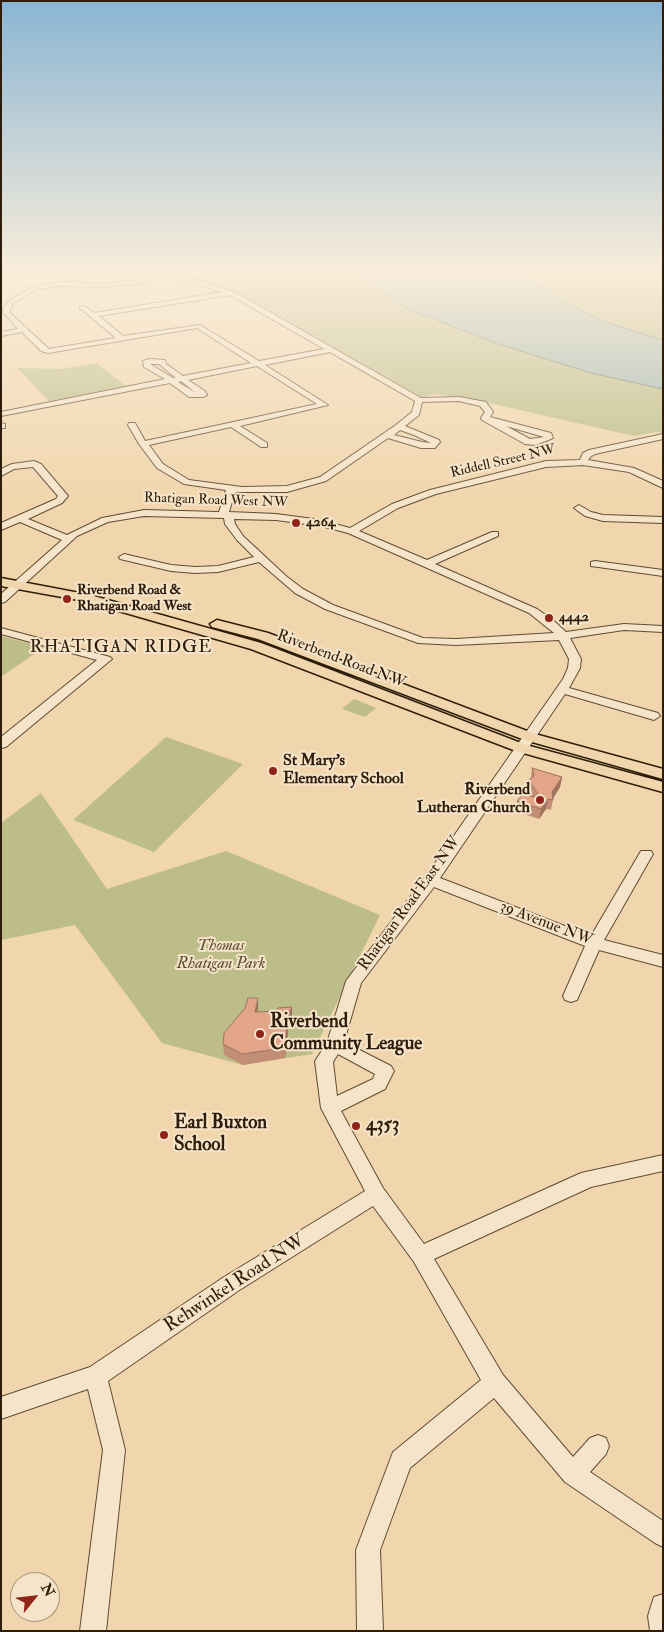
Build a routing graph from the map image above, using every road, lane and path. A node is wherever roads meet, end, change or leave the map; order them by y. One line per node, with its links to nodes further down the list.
1 (238, 350): 4 (street)
2 (319, 350): 4 (street)
3 (334, 350): 7 (street)
4 (258, 362): 5 (street); 10 (street)
5 (181, 378): 6 (street); 6 (street); 6 (street)
6 (171, 380): 8 (street)
7 (419, 400): 9 (street); 12 (street)
8 (1, 414)
9 (485, 418): 9 (street)
10 (234, 425): 15 (street); 16 (street)
11 (132, 426): 15 (street)
12 (399, 427): 13 (street); 13 (street)
13 (386, 435): 21 (street)
14 (663, 436): 17 (street, Riddell Street NW)
15 (143, 444): 20 (street)
16 (264, 445)
17 (583, 462): 19 (street); 27 (street, Riddell Street NW)
18 (1, 473): 24 (street)
19 (663, 485)
20 (231, 489): 21 (street); 23 (street)
21 (242, 490): 23 (street)
22 (579, 508): 25 (street)
23 (228, 515): 27 (street, Rhatigan Road West NW); 29 (street, Rhatigan Road West NW); 31 (street)
24 (24, 517): 26 (street); 29 (street)
25 (663, 520)
26 (1, 527)
27 (351, 532): 32 (street, Rhatigan Road West NW)
28 (495, 534): 32 (street)
29 (72, 537): 36 (street, Rhatigan Road West NW)
30 (124, 557): 31 (street)
31 (261, 558): 41 (street)
32 (427, 564): 41 (street, Rhatigan Road West NW)
33 (596, 564): 34 (street)
34 (663, 573)
35 (1, 574): 36 (main road, Riverbend Road NW)
36 (22, 580): 37 (main road, Riverbend Road NW); 38 (street, Rhatigan Road West NW); 44 (main road, Riverbend Road NW)
37 (1, 582)
38 (1, 600)
39 (663, 629): 41 (street)
40 (1, 632): 45 (street)
41 (563, 636): 42 (street, Rhatigan Road West NW)
42 (563, 690): 43 (street); 44 (street, Rhatigan Road West NW)
43 (654, 716)
44 (525, 742): 46 (main road, Riverbend Road NW); 47 (main road, Riverbend Road NW); 49 (street, Rhatigan Road East NW)
45 (1, 744)
46 (663, 774)
47 (663, 787)
48 (646, 854): 50 (street)
49 (431, 880): 50 (street, 39 Avenue NW); 53 (street, Rhatigan Road East NW)
50 (594, 943): 51 (street, 39 Avenue NW); 52 (street)
51 (663, 961)
52 (571, 996)
53 (335, 1045): 54 (street, Rhatigan Road East NW); 54 (street)
54 (330, 1108): 56 (street, Rhatigan Road East NW)
55 (663, 1163): 57 (street)
56 (376, 1194): 57 (street, Rhatigan Road East NW); 58 (street, Rehwinkel Road NW)
57 (421, 1255): 59 (street, Rhatigan Road East NW)
58 (96, 1376): 60 (street, Rehwinkel Road NW); 65 (street)
59 (495, 1383): 62 (street, Rhatigan Road East NW); 66 (street)
60 (1, 1408)
61 (598, 1446): 62 (street)
62 (574, 1474): 63 (street, Rhatigan Road East NW)
63 (663, 1535)
64 (663, 1606): 67 (street)
65 (94, 1631)
66 (370, 1631)
67 (663, 1631)

